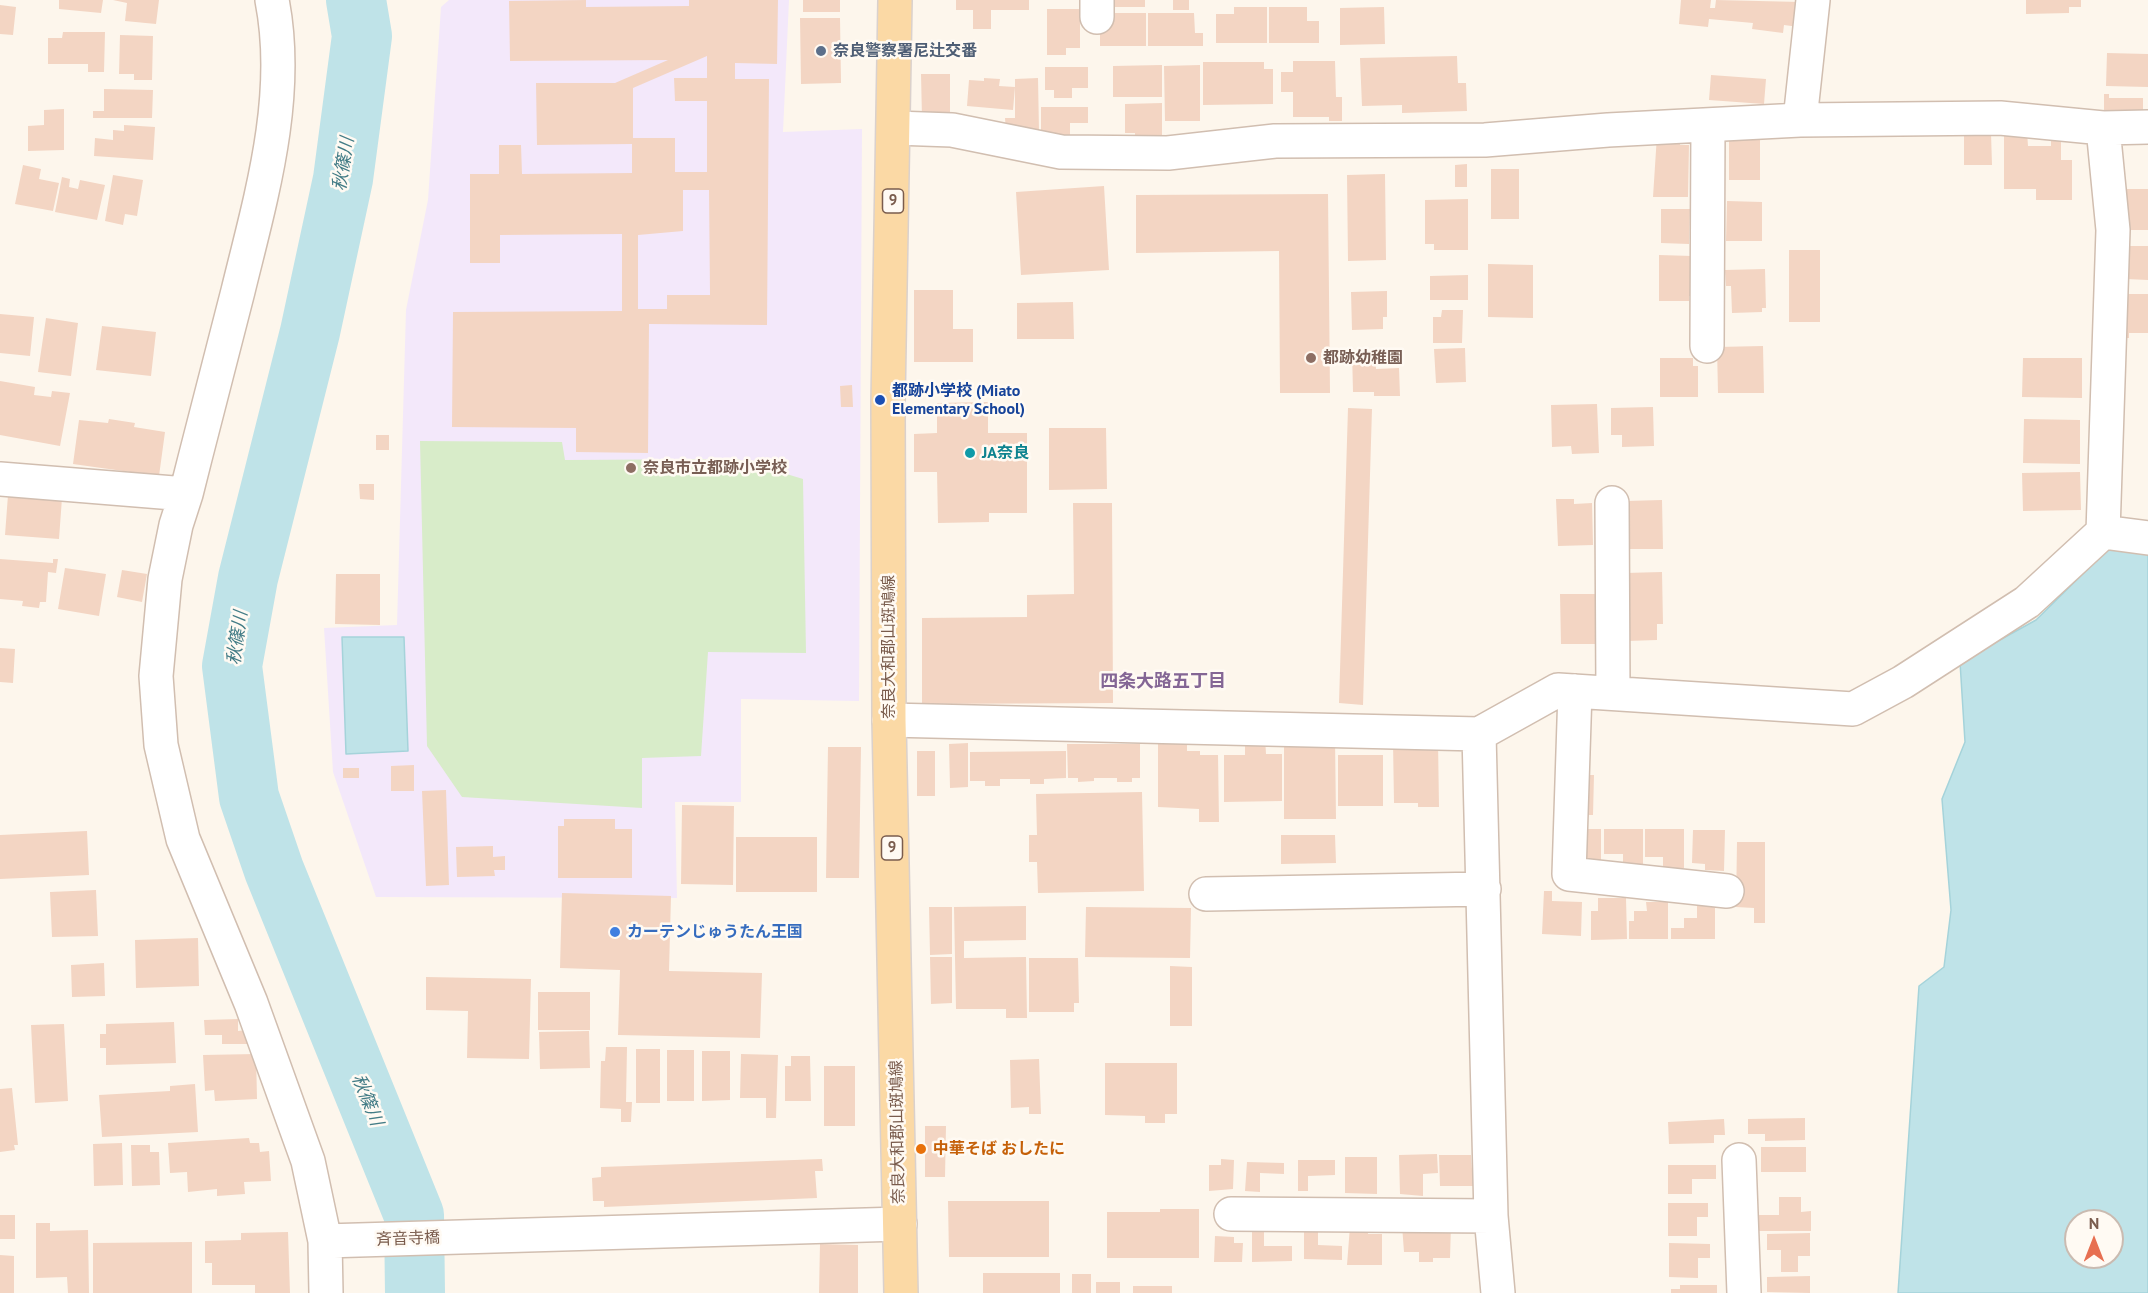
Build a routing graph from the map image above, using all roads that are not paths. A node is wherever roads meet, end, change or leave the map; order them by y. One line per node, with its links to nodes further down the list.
1 (272, 0): 11 (street)
2 (895, 0): 7 (main road, 奈良大和郡山斑鳩線 / 9)
3 (1813, 0): 4 (street)
4 (1800, 120): 5 (street); 8 (street)
5 (1708, 125): 7 (street); 9 (street)
6 (2148, 127): 8 (street)
7 (895, 128): 17 (main road, 奈良大和郡山斑鳩線 / 9)
8 (2103, 128): 13 (street)
9 (1707, 346)
10 (0, 479): 11 (street)
11 (186, 494): 26 (street)
12 (1612, 503): 16 (street)
13 (2103, 532): 14 (street); 16 (street)
14 (2148, 538)
15 (1575, 691): 16 (street); 18 (street); 20 (street)
16 (1613, 693)
17 (890, 720): 18 (street); 25 (main road, 奈良大和郡山斑鳩線 / 9)
18 (1479, 734): 19 (street)
19 (1484, 889): 21 (street); 24 (street)
20 (1727, 891)
21 (1206, 894)
22 (1739, 1161): 30 (street)
23 (1231, 1214): 24 (street)
24 (1491, 1216): 29 (street)
25 (900, 1224): 26 (street, 斉音寺橋); 28 (main road, 奈良大和郡山斑鳩線 / 9)
26 (325, 1241): 27 (street)
27 (326, 1293)
28 (901, 1293)
29 (1498, 1293)
30 (1744, 1293)

